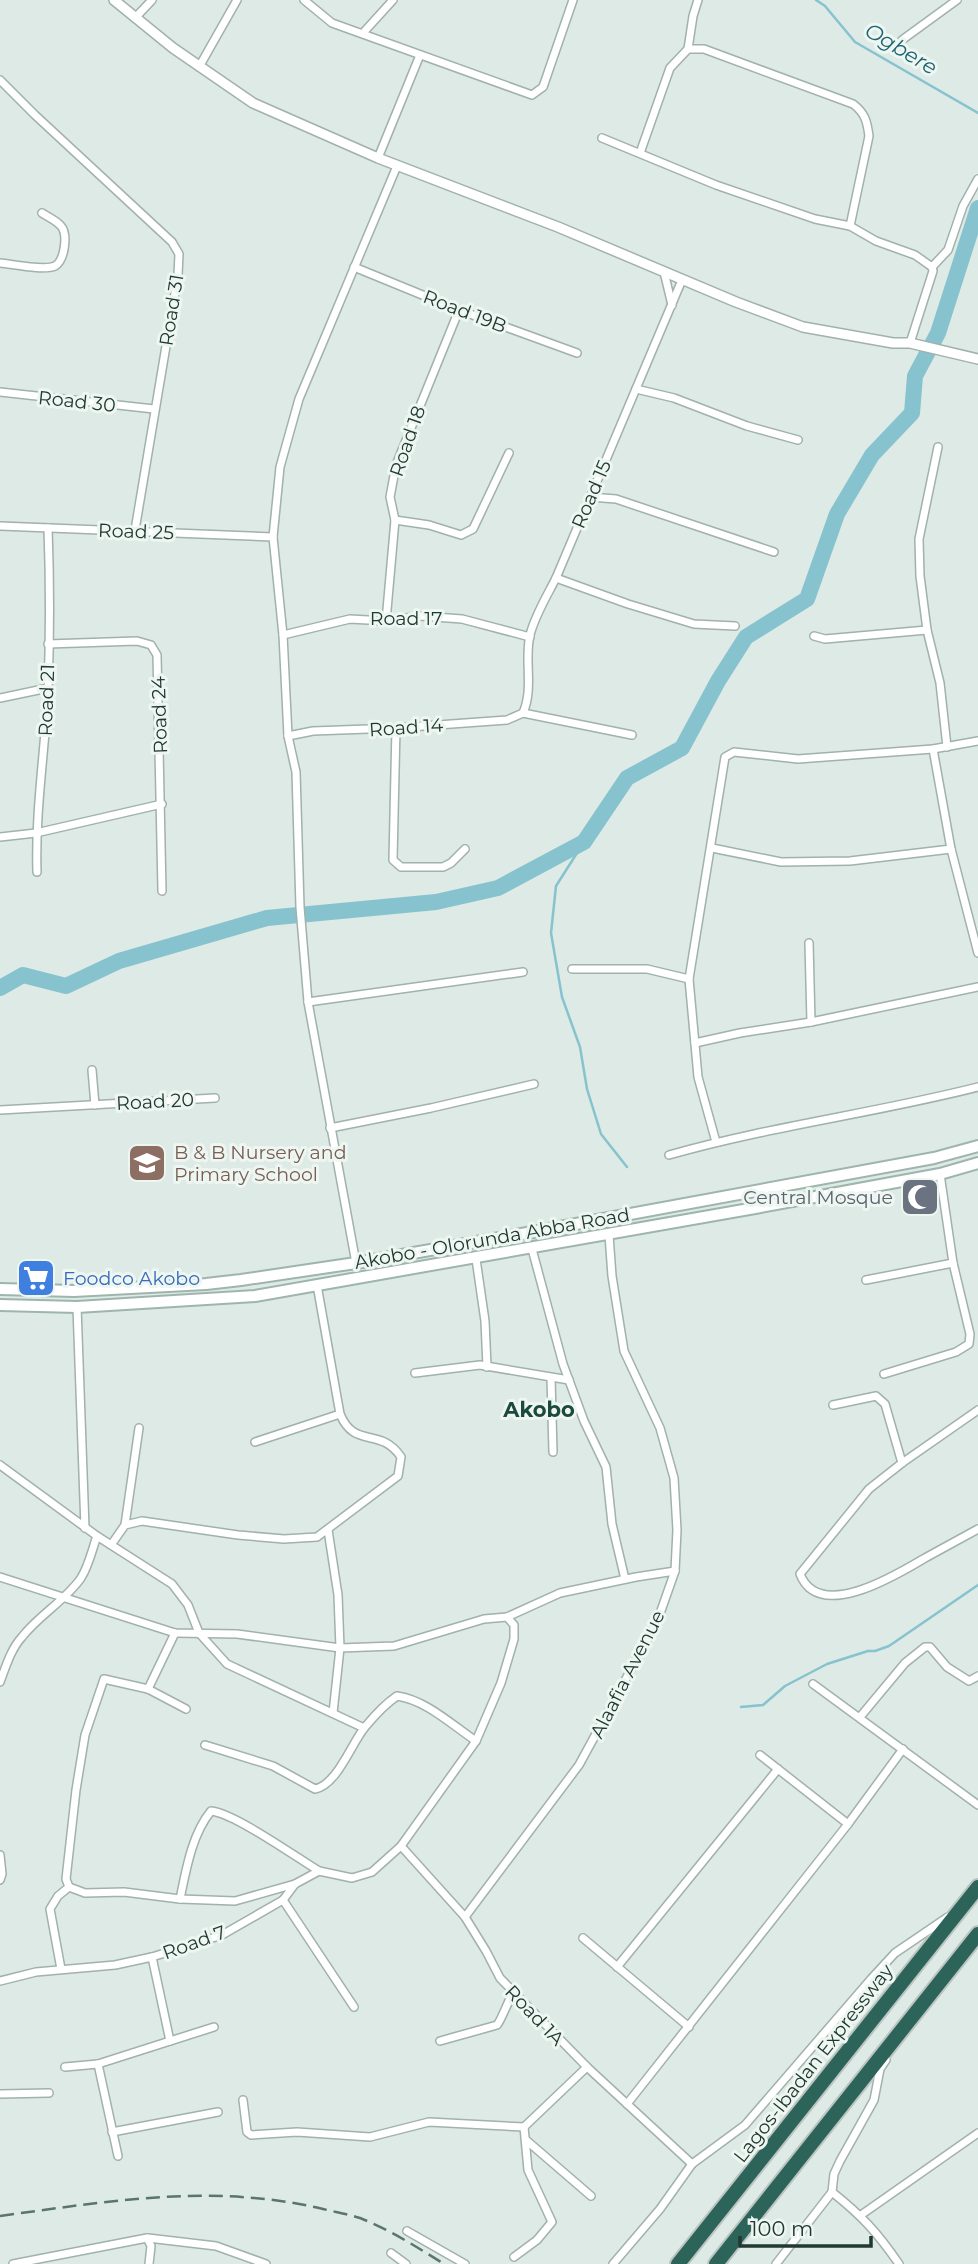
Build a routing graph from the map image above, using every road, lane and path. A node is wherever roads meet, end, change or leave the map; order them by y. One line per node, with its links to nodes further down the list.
1 (114, 0): 9 (street)
2 (152, 0): 9 (street)
3 (237, 0): 14 (street)
4 (304, 0): 10 (street)
5 (393, 0): 10 (street)
6 (573, 0): 13 (street)
7 (698, 0): 12 (street)
8 (957, 0): 11 (street)
9 (135, 18): 14 (street)
10 (363, 33): 13 (street)
11 (902, 40)
12 (688, 49): 17 (street); 22 (street)
13 (420, 55): 18 (street)
14 (199, 67): 18 (street)
15 (0, 80): 35 (street, Road 31)
16 (602, 138): 17 (street)
17 (640, 153): 22 (street)
18 (378, 158): 19 (street)
19 (397, 166): 24 (street); 26 (street)
20 (978, 179): 25 (street)
21 (43, 214): 23 (street)
22 (850, 226): 25 (street)
23 (0, 263)
24 (354, 267): 29 (street, Road 19B); 44 (street)
25 (932, 267): 30 (street)
26 (664, 272): 27 (street); 28 (street)
27 (682, 280): 28 (street, Road 15); 30 (street)
28 (673, 305): 33 (street, Road 15)
29 (459, 310): 31 (street, Road 19B); 40 (street, Road 18)
30 (914, 345): 32 (street)
31 (577, 353)
32 (978, 359)
33 (636, 389): 36 (street); 39 (street, Road 15)
34 (0, 392): 35 (street, Road 30)
35 (154, 409): 43 (street, Road 31)
36 (798, 440)
37 (938, 447): 49 (street)
38 (509, 453): 40 (street)
39 (590, 497): 45 (street); 46 (street, Road 15)
40 (394, 520): 47 (street, Road 18)
41 (0, 526): 42 (street, Road 25)
42 (48, 528): 43 (street, Road 25); 53 (street, Road 21)
43 (135, 530): 44 (street, Road 25)
44 (273, 537): 50 (street)
45 (774, 552)
46 (556, 578): 48 (street); 51 (street, Road 15)
47 (386, 621): 50 (street, Road 17); 51 (street, Road 17)
48 (735, 625)
49 (928, 631): 52 (street); 61 (street)
50 (283, 635): 59 (street)
51 (530, 636): 56 (street, Road 15)
52 (814, 636)
53 (48, 644): 54 (street, Road 21); 63 (street, Road 24)
54 (48, 688): 55 (street); 64 (street, Road 21)
55 (0, 698)
56 (523, 713): 57 (street, Road 14); 58 (street)
57 (396, 728): 59 (street, Road 14); 67 (street)
58 (632, 735)
59 (288, 736): 77 (street)
60 (978, 741): 61 (street)
61 (947, 747): 62 (street)
62 (933, 749): 66 (street); 68 (street)
63 (162, 804): 64 (street); 70 (street, Road 24)
64 (36, 832): 65 (street); 69 (street, Road 21)
65 (0, 837)
66 (712, 848): 68 (street); 75 (street)
67 (465, 849)
68 (951, 849): 72 (street)
69 (37, 872)
70 (162, 891)
71 (808, 943): 78 (street)
72 (978, 953)
73 (572, 969): 75 (street)
74 (523, 972): 77 (street)
75 (690, 979): 79 (street)
76 (978, 987): 78 (street)
77 (308, 1002): 86 (street)
78 (811, 1022): 79 (street)
79 (695, 1043): 87 (street)
80 (92, 1070): 84 (street, Road 20)
81 (534, 1084): 86 (street)
82 (978, 1087): 87 (street)
83 (215, 1098): 84 (street, Road 20)
84 (95, 1104): 85 (street, Road 20)
85 (0, 1110)
86 (330, 1128): 99 (street)
87 (716, 1142): 90 (street)
88 (978, 1146): 89 (main road, Akobo - Olorunda Abba Road)
89 (956, 1152): 92 (main road); 95 (main road, Akobo - Olorunda Abba Road)
90 (669, 1155)
91 (978, 1164): 92 (main road, Akobo - Olorunda Abba Road)
92 (960, 1169): 93 (main road, Akobo - Olorunda Abba Road)
93 (940, 1174): 94 (main road, Akobo - Olorunda Abba Road); 100 (street)
94 (609, 1235): 96 (main road, Akobo - Olorunda Abba Road); 127 (street, Alaafia Avenue)
95 (510, 1236): 97 (main road); 99 (main road, Akobo - Olorunda Abba Road)
96 (532, 1249): 97 (main road, Akobo - Olorunda Abba Road); 112 (street)
97 (513, 1253): 98 (main road, Akobo - Olorunda Abba Road)
98 (476, 1259): 102 (main road, Akobo - Olorunda Abba Road); 108 (street)
99 (356, 1263): 104 (main road, Akobo - Olorunda Abba Road)
100 (953, 1263): 101 (street); 110 (street)
101 (866, 1280)
102 (317, 1286): 107 (main road, Akobo - Olorunda Abba Road); 115 (street)
103 (0, 1289): 104 (main road, Akobo - Olorunda Abba Road)
104 (44, 1290): 106 (main road)
105 (0, 1305): 106 (main road, Akobo - Olorunda Abba Road)
106 (44, 1306): 107 (main road, Akobo - Olorunda Abba Road)
107 (77, 1307): 122 (street)
108 (487, 1367): 109 (street); 111 (street)
109 (415, 1373)
110 (884, 1374)
111 (551, 1378): 112 (street); 118 (street)
112 (569, 1380): 129 (street)
113 (832, 1405): 119 (street)
114 (978, 1410): 119 (street)
115 (340, 1415): 117 (street); 124 (street)
116 (139, 1428): 121 (street)
117 (255, 1442)
118 (553, 1452)
119 (902, 1463): 123 (street)
120 (0, 1465): 122 (street)
121 (125, 1525): 124 (street); 126 (street)
122 (85, 1528): 125 (street)
123 (978, 1529)
124 (328, 1530): 134 (street)
125 (97, 1536): 126 (street); 130 (street)
126 (111, 1545): 133 (street)
127 (675, 1571): 129 (street); 160 (street, Alaafia Avenue)
128 (0, 1577): 130 (street)
129 (625, 1579): 131 (street)
130 (64, 1597): 132 (street); 136 (street)
131 (507, 1617): 134 (street); 143 (street)
132 (175, 1633): 133 (street); 138 (street)
133 (199, 1633): 134 (street); 140 (street)
134 (340, 1648): 140 (street)
135 (978, 1676): 141 (street)
136 (0, 1682)
137 (813, 1685): 141 (street)
138 (148, 1689): 139 (street); 156 (street)
139 (186, 1709)
140 (333, 1713): 142 (street)
141 (860, 1717): 145 (street)
142 (364, 1728): 143 (street); 144 (street)
143 (476, 1741): 150 (street)
144 (205, 1745)
145 (903, 1749): 148 (street); 149 (street)
146 (760, 1755): 147 (street)
147 (778, 1769): 149 (street); 165 (street)
148 (976, 1801)
149 (848, 1824): 171 (street)
150 (401, 1846): 152 (street); 160 (street, Road 1A)
151 (0, 1855): 153 (street)
152 (319, 1871): 154 (street, Road 7); 157 (street)
153 (0, 1880)
154 (295, 1884): 157 (street); 158 (street, Road 7)
155 (978, 1886): 159 (highway, Lagos-Ibadan Expressway)
156 (69, 1887): 157 (street); 166 (street)
157 (180, 1899)
158 (283, 1900): 164 (street, Road 7); 169 (street)
159 (959, 1911): 187 (street); 203 (highway, Lagos-Ibadan Expressway)
160 (465, 1917): 168 (street, Road 1A)
161 (978, 1934): 204 (highway)
162 (583, 1938): 165 (street)
163 (978, 1944): 188 (street)
164 (152, 1957): 166 (street, Road 7); 172 (street)
165 (617, 1967): 171 (street)
166 (61, 1969): 167 (street, Road 7)
167 (0, 1981)
168 (513, 1993): 173 (street); 176 (street, Road 1A)
169 (354, 2007)
170 (214, 2027): 172 (street)
171 (689, 2027): 180 (street)
172 (170, 2041): 174 (street)
173 (440, 2041)
174 (98, 2064): 175 (street); 183 (street)
175 (65, 2067)
176 (587, 2067): 180 (street, Road 1A); 182 (street)
177 (50, 2093): 178 (street)
178 (0, 2094)
179 (243, 2099): 182 (street)
180 (627, 2104): 187 (street, Road 1A)
181 (218, 2112): 183 (street)
182 (524, 2127): 185 (street)
183 (112, 2132): 186 (street)
184 (978, 2133): 190 (street)
185 (525, 2139): 189 (street); 195 (street)
186 (118, 2156)
187 (692, 2164): 202 (street)
188 (832, 2192): 190 (street); 205 (street)
189 (591, 2196)
190 (861, 2215): 206 (street)
191 (407, 2231): 201 (street)
192 (147, 2238): 194 (street); 196 (street); 197 (street)
193 (391, 2253): 200 (street)
194 (240, 2255): 198 (street); 199 (street)
195 (514, 2257)
196 (13, 2264)
197 (149, 2264)
198 (238, 2264)
199 (266, 2264)
200 (405, 2264)
201 (465, 2264)
202 (613, 2264)
203 (678, 2264)
204 (716, 2264)
205 (776, 2264)
206 (899, 2264)

